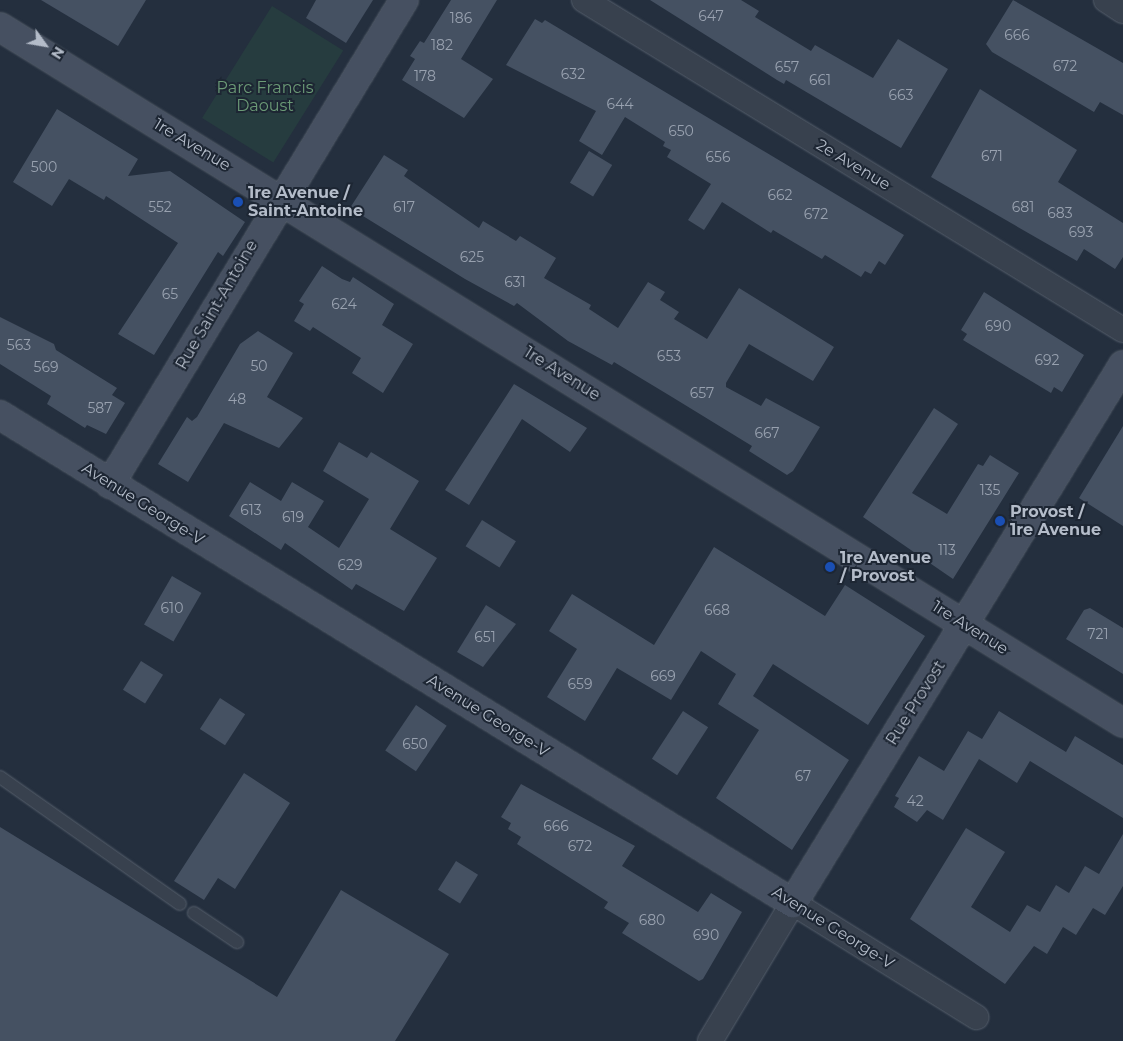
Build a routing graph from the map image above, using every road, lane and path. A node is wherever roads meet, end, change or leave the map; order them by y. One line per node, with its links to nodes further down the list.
1 (404, 0): 6 (street, Rue Saint-Antoine)
2 (584, 0): 7 (street, 2e Avenue)
3 (1106, 0): 4 (street)
4 (1123, 11)
5 (0, 27): 6 (street, 1re Avenue)
6 (281, 200): 10 (street, Rue Saint-Antoine); 11 (street, 1re Avenue)
7 (1123, 330)
8 (1123, 365): 11 (street, Rue Provost)
9 (0, 415): 10 (street, Avenue George-V)
10 (110, 484): 14 (street, Avenue George-V)
11 (965, 625): 12 (street, 1re Avenue); 14 (street, Rue Provost)
12 (1123, 723)
13 (0, 777): 15 (lane)
14 (793, 902): 18 (street, Avenue George-V); 19 (street, Rue Provost)
15 (180, 904)
16 (194, 914): 17 (lane)
17 (237, 942)
18 (976, 1017)
19 (710, 1041)

